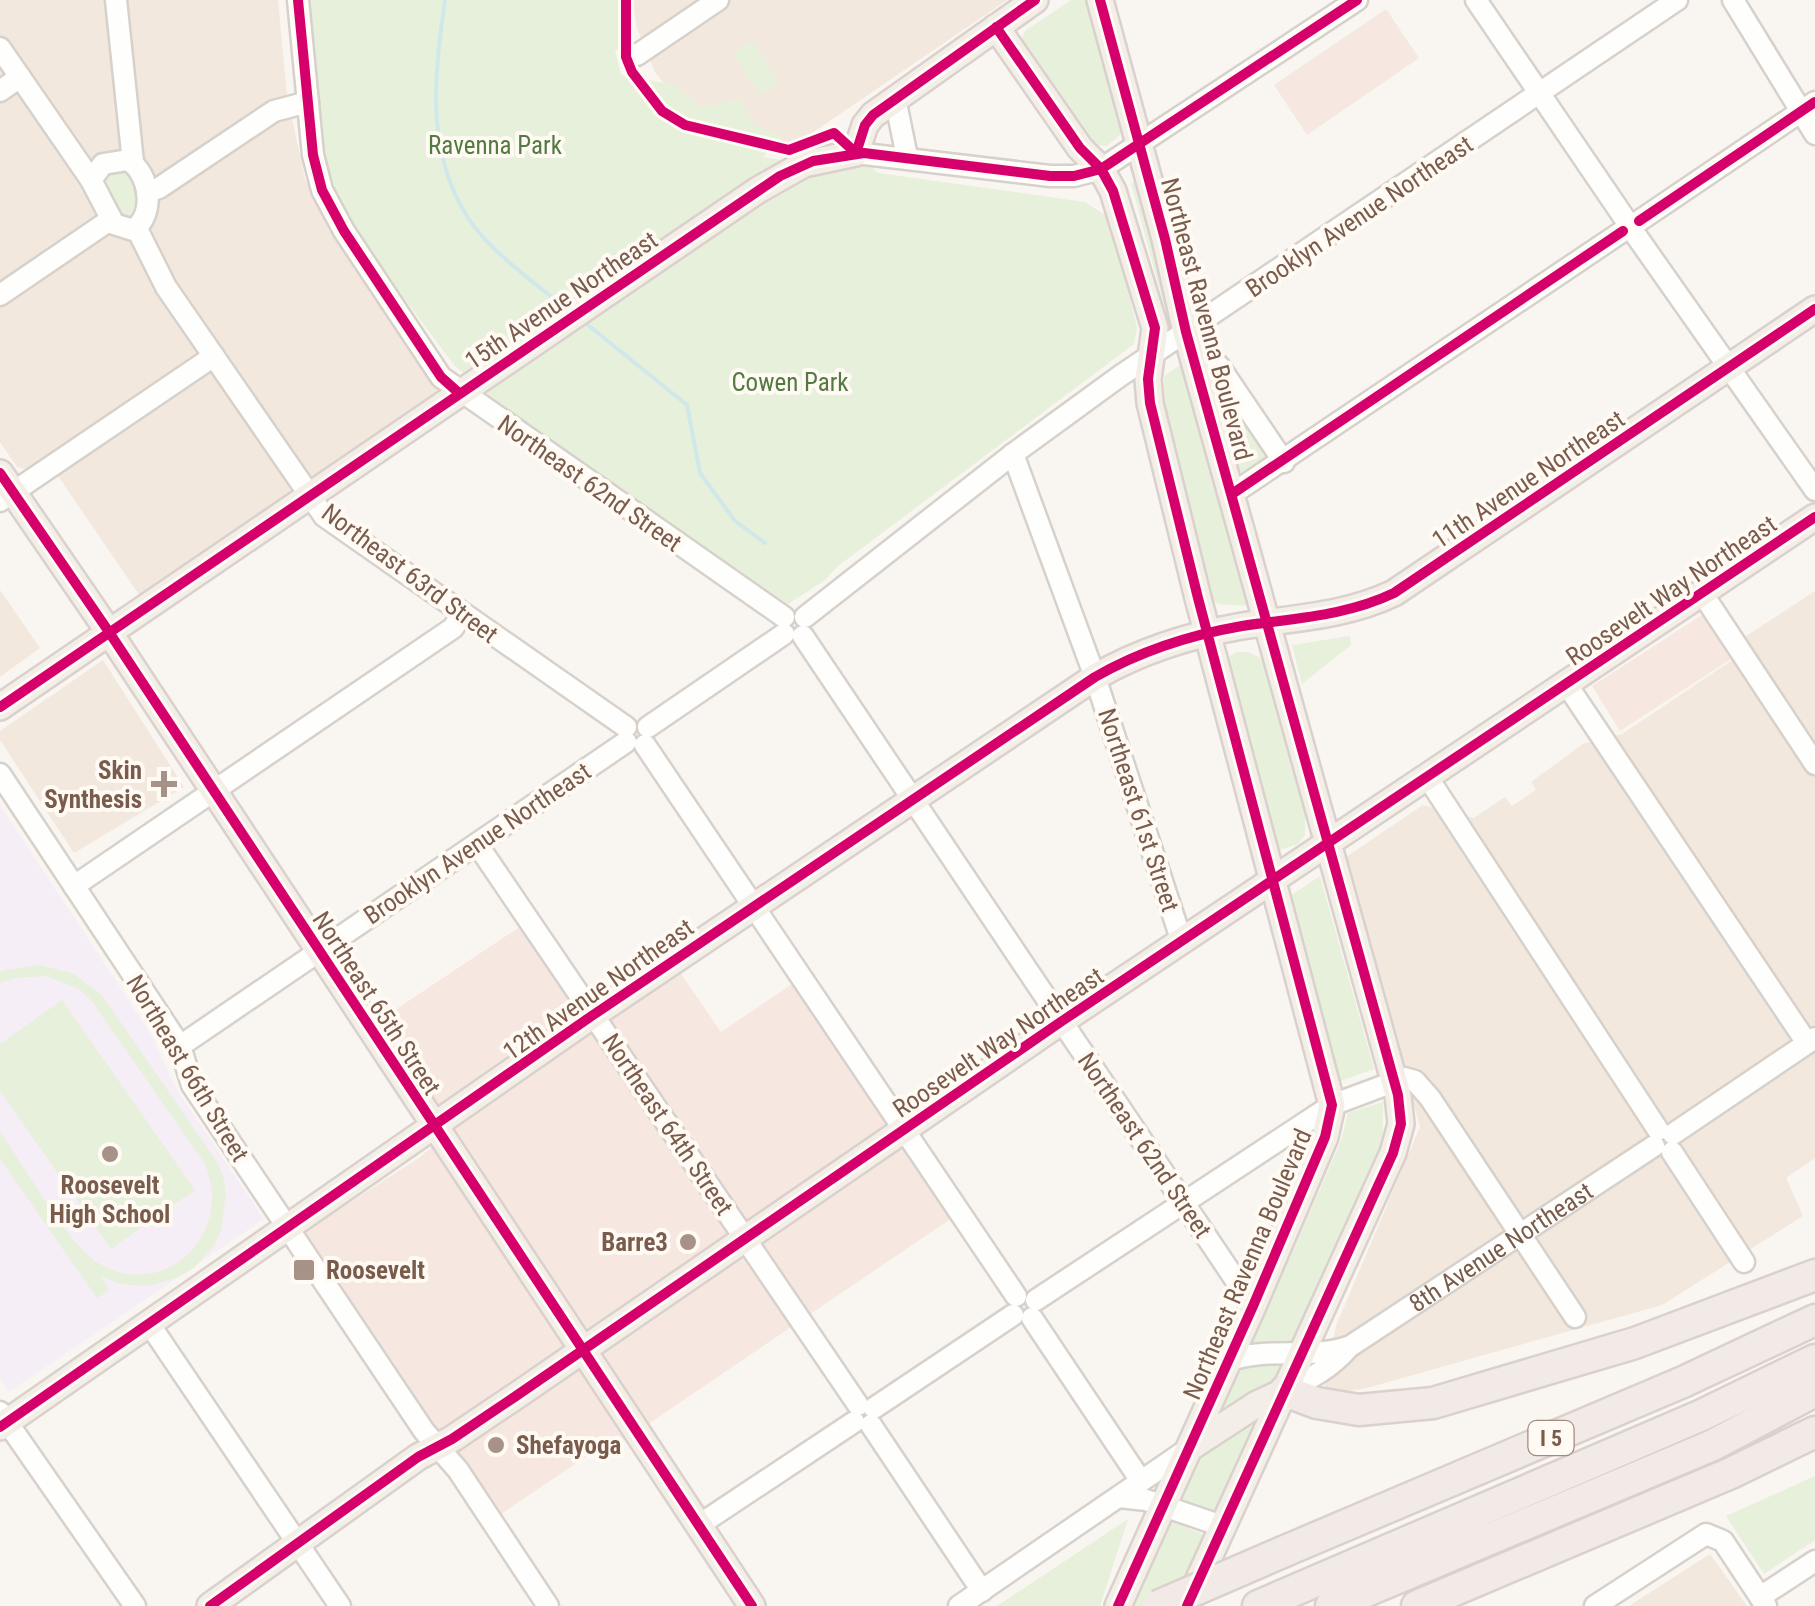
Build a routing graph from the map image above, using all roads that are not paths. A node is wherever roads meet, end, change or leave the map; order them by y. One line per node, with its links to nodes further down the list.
1 (116, 0): 23 (street)
2 (298, 0): 17 (street, Northeast 62nd Street)
3 (718, 0): 12 (street)
4 (1035, 0): 10 (main road)
5 (1100, 0): 20 (main road, Northeast Ravenna Boulevard)
6 (1356, 0): 20 (street)
7 (1476, 0): 15 (street)
8 (1677, 0): 15 (street, Brooklyn Avenue Northeast)
9 (1733, 0): 18 (street)
10 (996, 27): 16 (main road); 24 (main road, Northeast Ravenna Boulevard)
11 (0, 48): 13 (street)
12 (637, 55)
13 (20, 77): 14 (street); 25 (street)
14 (0, 90)
15 (1540, 93): 28 (street); 32 (street, Brooklyn Avenue Northeast)
16 (895, 98): 21 (main road); 22 (street)
17 (308, 102): 26 (street); 37 (street, Northeast 62nd Street)
18 (1808, 107): 19 (street); 28 (street)
19 (1815, 134)
20 (1140, 146): 24 (street); 32 (main road, Northeast Ravenna Boulevard)
21 (856, 153): 22 (street); 37 (main road, 15th Avenue Northeast)
22 (907, 157): 24 (street)
23 (132, 162): 25 (street); 26 (street)
24 (1101, 169): 33 (main road, Northeast Ravenna Boulevard)
25 (91, 180): 27 (street)
26 (147, 192): 29 (street)
27 (110, 220): 29 (street); 30 (street)
28 (1631, 226): 36 (street); 39 (street)
29 (137, 229): 34 (street, Northeast 63rd Street)
30 (0, 295)
31 (1815, 309): 36 (main road, 11th Avenue Northeast)
32 (1186, 332): 33 (street, Brooklyn Avenue Northeast); 35 (main road, Northeast Ravenna Boulevard)
33 (1150, 355): 38 (street, Brooklyn Avenue Northeast); 51 (main road, Northeast Ravenna Boulevard)
34 (214, 356): 40 (street); 43 (street, Northeast 63rd Street)
35 (1195, 360): 39 (street); 42 (main road, Northeast Ravenna Boulevard)
36 (1727, 368): 41 (street); 47 (main road, 11th Avenue Northeast)
37 (460, 394): 43 (main road, 15th Avenue Northeast); 48 (street, Northeast 62nd Street)
38 (1013, 454): 48 (street, Brooklyn Avenue Northeast); 52 (street, Northeast 61st Street)
39 (1284, 462): 42 (street)
40 (4, 489): 50 (main road, Northeast 65th Street)
41 (1815, 490)
42 (1232, 494): 47 (main road, Northeast Ravenna Boulevard)
43 (310, 495): 46 (street, Northeast 63rd Street); 50 (main road, 15th Avenue Northeast)
44 (1815, 517): 45 (main road, Roosevelt Way Northeast)
45 (1702, 592): 53 (main road, Roosevelt Way Northeast); 56 (street)
46 (462, 614): 55 (street, Northeast 63rd Street); 59 (street)
47 (1268, 623): 49 (main road, 11th Avenue Northeast); 62 (main road, Northeast Ravenna Boulevard)
48 (794, 626): 55 (street, Brooklyn Avenue Northeast); 60 (street, Northeast 62nd Street)
49 (1241, 626): 51 (main road, 12th Avenue Northeast)
50 (110, 632): 54 (main road, 15th Avenue Northeast); 59 (main road, Northeast 65th Street)
51 (1208, 633): 52 (main road, 12th Avenue Northeast); 63 (main road, Northeast Ravenna Boulevard)
52 (1095, 676): 60 (main road, 12th Avenue Northeast); 66 (street, Northeast 61st Street)
53 (1567, 685): 58 (main road, Roosevelt Way Northeast); 70 (street)
54 (0, 708)
55 (637, 735): 61 (street, Brooklyn Avenue Northeast); 65 (street, Northeast 63rd Street)
56 (1815, 764)
57 (0, 774): 64 (street, Northeast 66th Street)
58 (1428, 778): 62 (main road, Roosevelt Way Northeast); 78 (street)
59 (214, 790): 64 (street); 67 (main road, Northeast 65th Street)
60 (913, 800): 65 (main road, 12th Avenue Northeast); 69 (street, Northeast 62nd Street)
61 (477, 844): 67 (street, Brooklyn Avenue Northeast); 68 (street, Northeast 64th Street)
62 (1327, 845): 63 (main road, Roosevelt Way Northeast); 72 (main road, Northeast Ravenna Boulevard)
63 (1273, 882): 66 (main road, Roosevelt Way Northeast); 73 (main road, Northeast Ravenna Boulevard)
64 (74, 886): 71 (street, Northeast 66th Street)
65 (755, 906): 68 (main road, 12th Avenue Northeast); 77 (street, Northeast 63rd Street)
66 (1182, 942): 69 (main road, Roosevelt Way Northeast)
67 (318, 950): 71 (street, Brooklyn Avenue Northeast); 76 (main road, Northeast 65th Street)
68 (593, 1014): 76 (main road, 12th Avenue Northeast); 82 (street, Northeast 64th Street)
69 (1062, 1022): 77 (main road, Roosevelt Way Northeast); 79 (street, Northeast 62nd Street)
70 (1811, 1040): 78 (street, 8th Avenue Northeast)
71 (180, 1046): 80 (street, Northeast 66th Street)
72 (1393, 1081): 73 (street); 74 (street); 75 (main road, Northeast Ravenna Boulevard)
73 (1332, 1106): 79 (street); 85 (main road, Northeast Ravenna Boulevard)
74 (1435, 1109): 75 (street); 81 (street)
75 (1401, 1124): 92 (main road, Northeast Ravenna Boulevard)
76 (434, 1126): 80 (main road, 12th Avenue Northeast); 91 (main road, Northeast 65th Street)
77 (906, 1129): 82 (main road, Roosevelt Way Northeast); 86 (street, Northeast 63rd Street)
78 (1664, 1141): 81 (street, 8th Avenue Northeast); 83 (street)
79 (1183, 1201): 85 (street, Northeast 62nd Street); 86 (street)
80 (288, 1228): 89 (main road, 12th Avenue Northeast); 100 (street, Northeast 66th Street)
81 (1520, 1234): 87 (street); 90 (street, 8th Avenue Northeast)
82 (746, 1238): 91 (main road, Roosevelt Way Northeast); 97 (street, Northeast 64th Street)
83 (1744, 1262)
84 (1815, 1275): 95 (highway)
85 (1253, 1306): 94 (main road, Northeast Ravenna Boulevard)
86 (1024, 1307): 97 (street); 102 (street, Northeast 63rd Street)
87 (1575, 1317)
88 (1815, 1320): 119 (highway, I 5, bridge)
89 (150, 1325): 98 (main road, 12th Avenue Northeast); 107 (street)
90 (1350, 1347): 92 (street, 8th Avenue Northeast); 95 (street, 8th Avenue Northeast)
91 (584, 1350): 100 (main road, Roosevelt Way Northeast); 105 (main road, Northeast 65th Street)
92 (1303, 1352): 94 (street, 8th Avenue Northeast); 95 (main road, Northeast Ravenna Boulevard)
93 (1815, 1360): 110 (highway)
94 (1228, 1362): 101 (main road, Northeast Ravenna Boulevard)
95 (1285, 1391): 101 (main road, 8th Avenue Northeast); 106 (main road, Northeast Ravenna Boulevard)
96 (1815, 1391): 121 (highway)
97 (864, 1415): 105 (street); 109 (street, Northeast 64th Street)
98 (2, 1420): 112 (street)
99 (1815, 1432): 122 (highway)
100 (438, 1446): 107 (main road, Roosevelt Way Northeast); 115 (street, Northeast 66th Street)
101 (1188, 1449): 102 (street, 8th Avenue Northeast); 104 (main road, Northeast Ravenna Boulevard)
102 (1141, 1481): 103 (street, 8th Avenue Northeast)
103 (1119, 1497): 104 (street); 109 (street, 8th Avenue Northeast)
104 (1161, 1505): 106 (street); 118 (main road, Northeast Ravenna Boulevard)
105 (699, 1525): 116 (main road, Northeast 65th Street)
106 (1222, 1526): 120 (main road, Northeast Ravenna Boulevard)
107 (298, 1543): 113 (main road, Roosevelt Way Northeast); 114 (street)
108 (1815, 1562): 111 (street)
109 (982, 1590): 117 (street, 8th Avenue Northeast)
110 (1268, 1602)
111 (1763, 1602): 123 (street)
112 (136, 1606)
113 (210, 1606)
114 (340, 1606)
115 (548, 1606)
116 (752, 1606)
117 (959, 1606)
118 (1118, 1606)
119 (1158, 1606)
120 (1187, 1606)
121 (1331, 1606)
122 (1417, 1606)
123 (1596, 1606)

